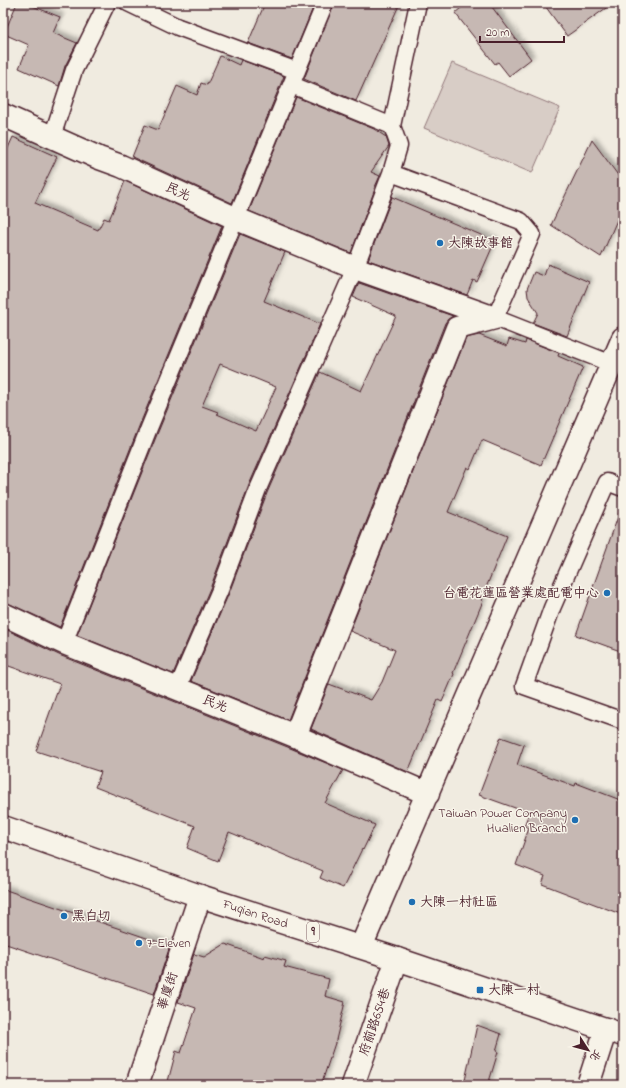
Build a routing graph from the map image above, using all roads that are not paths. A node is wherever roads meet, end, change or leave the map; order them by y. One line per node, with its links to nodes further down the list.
1 (107, 3): 8 (lane)
2 (128, 3): 5 (lane)
3 (325, 3): 5 (lane)
4 (418, 3): 7 (lane)
5 (294, 78): 7 (lane); 10 (lane)
6 (3, 115): 8 (street, 民光)
7 (392, 126): 9 (lane)
8 (52, 137): 10 (street, 民光)
9 (391, 173): 11 (lane); 12 (lane)
10 (237, 219): 11 (street, 民光); 17 (lane)
11 (355, 268): 12 (street, 民光); 18 (lane)
12 (495, 318): 14 (lane); 20 (street)
13 (623, 338): 14 (street)
14 (612, 364): 21 (street)
15 (623, 488): 19 (lane)
16 (3, 614): 17 (street, 民光)
17 (64, 643): 18 (street, 民光)
18 (177, 689): 20 (street, 民光)
19 (623, 721)
20 (295, 736): 21 (street, 民光)
21 (428, 794): 24 (street)
22 (3, 827): 23 (street, Fuqian Road / 9)
23 (200, 896): 24 (street, Fuqian Road / 9); 27 (street, 華廈街)
24 (361, 947): 25 (street, Fuqian Road / 9)
25 (397, 959): 26 (street, Fuqian Road / 9); 28 (street, 府前路654巷)
26 (615, 1032): 29 (street)
27 (137, 1085)
28 (353, 1085)
29 (588, 1085)

